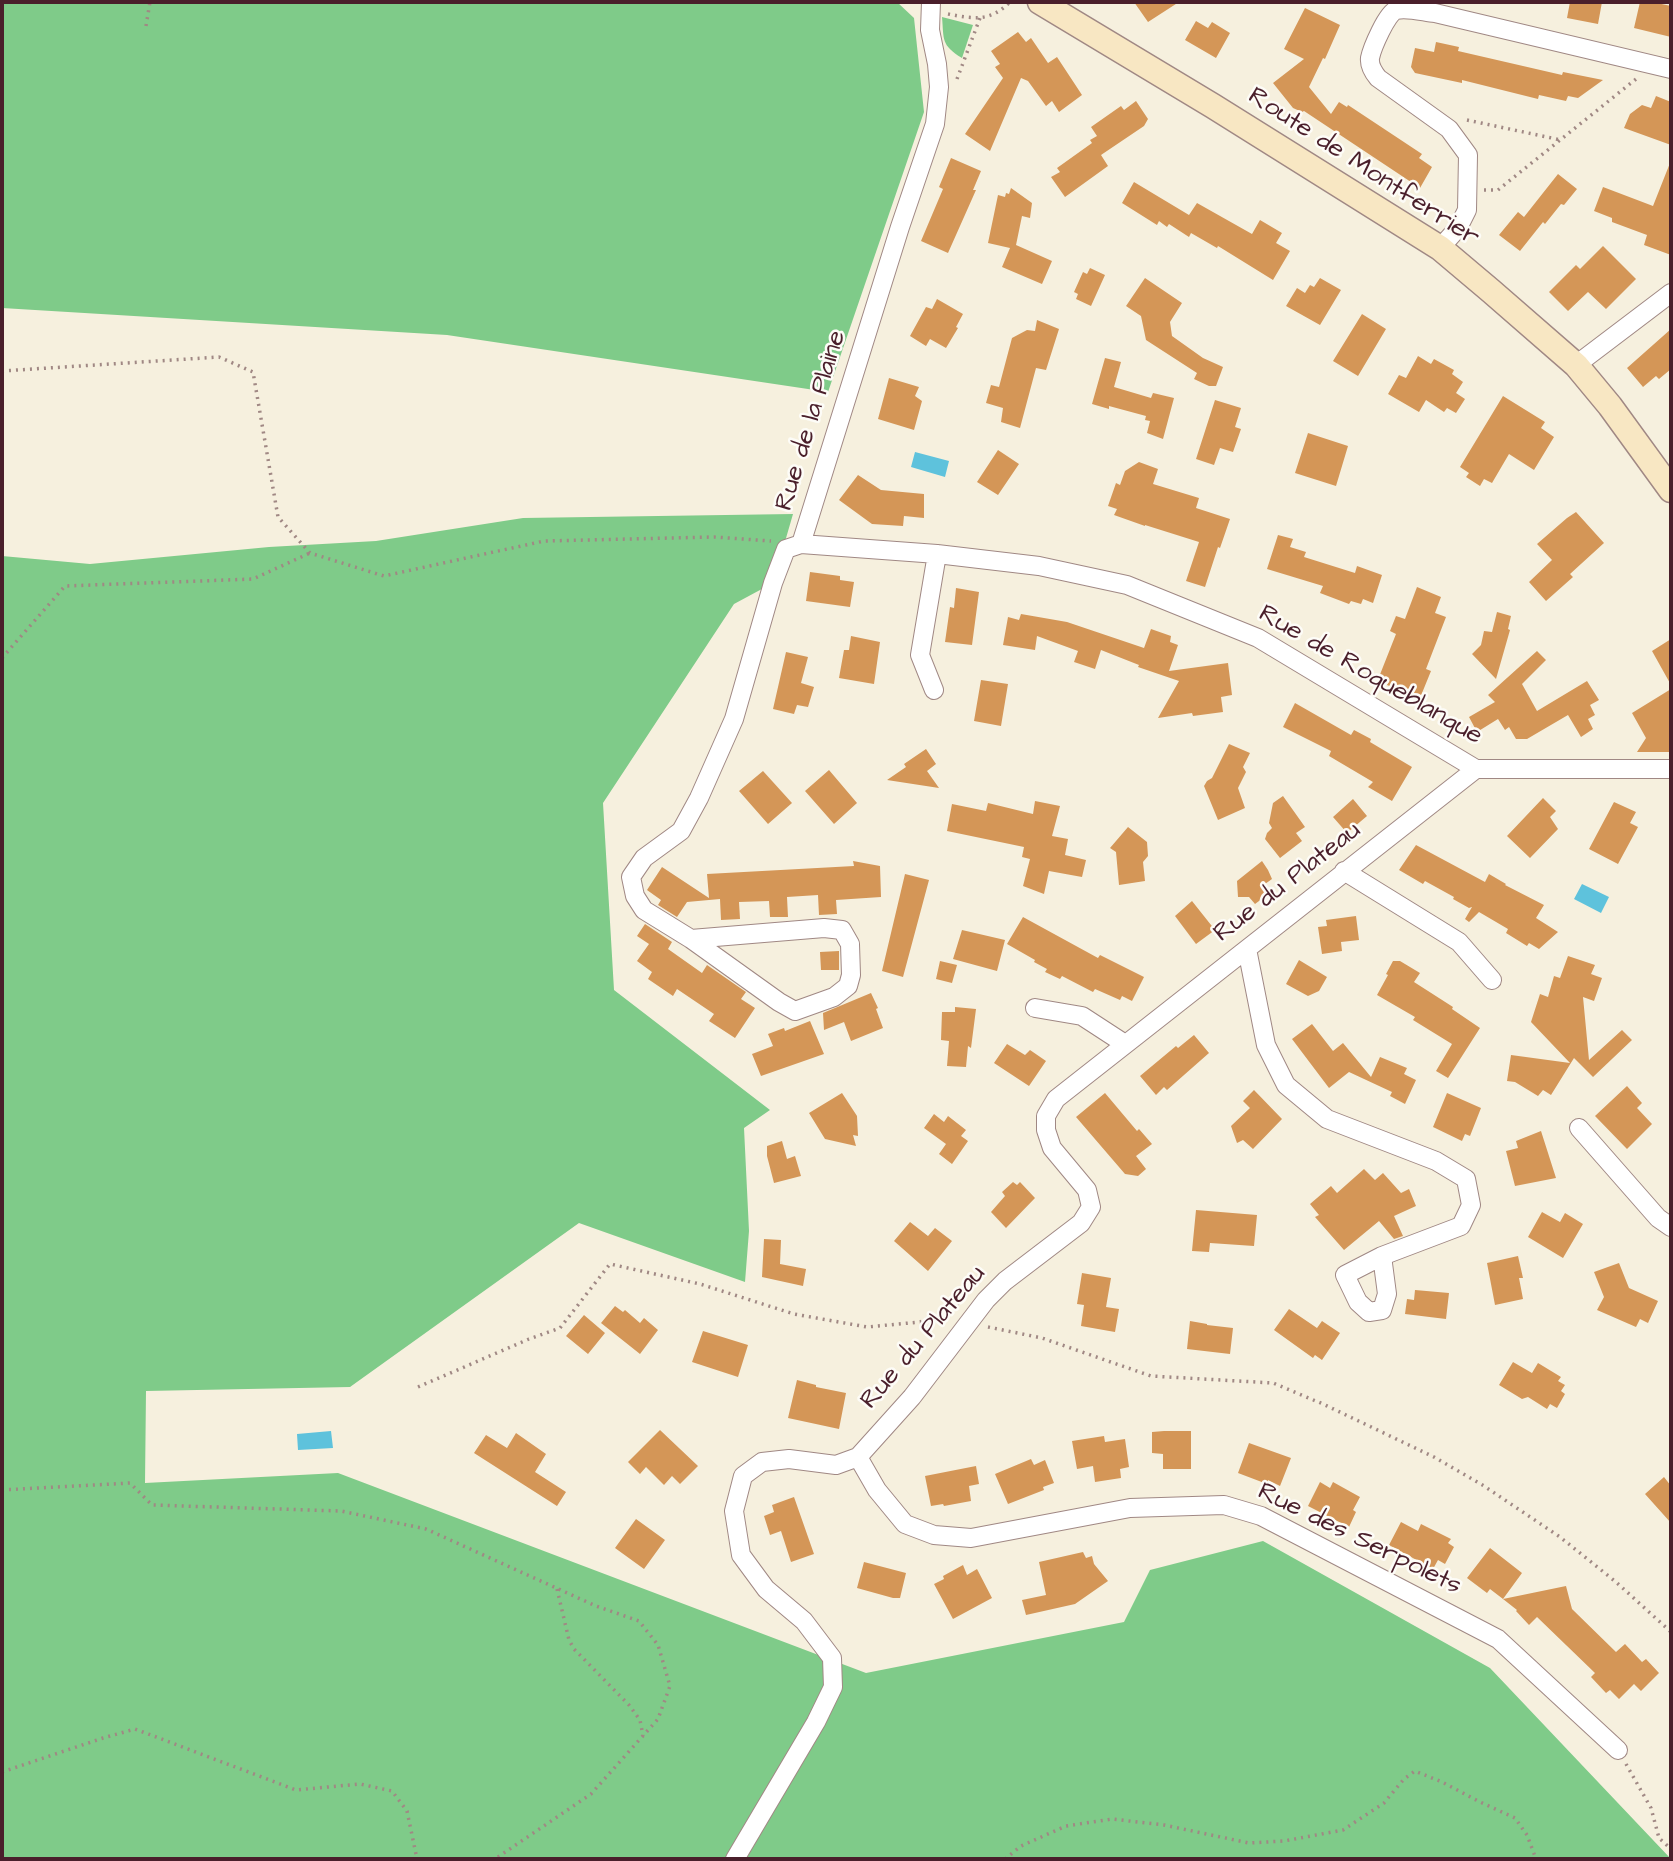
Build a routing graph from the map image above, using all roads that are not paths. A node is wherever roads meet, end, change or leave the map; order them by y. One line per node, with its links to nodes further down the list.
1 (1040, 2): 4 (street, Route de Montferrier)
2 (931, 4): 8 (street, Rue de la Plaine)
3 (1662, 67): 4 (street)
4 (1440, 248): 6 (street, Route de Montferrier)
5 (1671, 293): 6 (street)
6 (1576, 365): 7 (street, Route de Montferrier)
7 (1671, 490)
8 (801, 544): 9 (street, Rue de Roqueblanque); 14 (street, Rue de la Plaine)
9 (937, 554): 10 (street); 11 (street, Rue de Roqueblanque)
10 (934, 690)
11 (1476, 769): 12 (street, Rue de Roqueblanque); 13 (street, Rue du Plateau)
12 (1671, 769)
13 (1344, 871): 15 (street, Rue du Plateau); 16 (street)
14 (691, 939): 14 (street)
15 (1247, 948): 18 (street, Rue du Plateau); 21 (street)
16 (1492, 980)
17 (1035, 1008): 18 (street)
18 (1125, 1044): 22 (street, Rue du Plateau)
19 (1578, 1128): 20 (street)
20 (1671, 1227)
21 (1382, 1256)
22 (858, 1457): 23 (street, Rue des Serpolets); 24 (street)
23 (1618, 1750)
24 (735, 1859)

